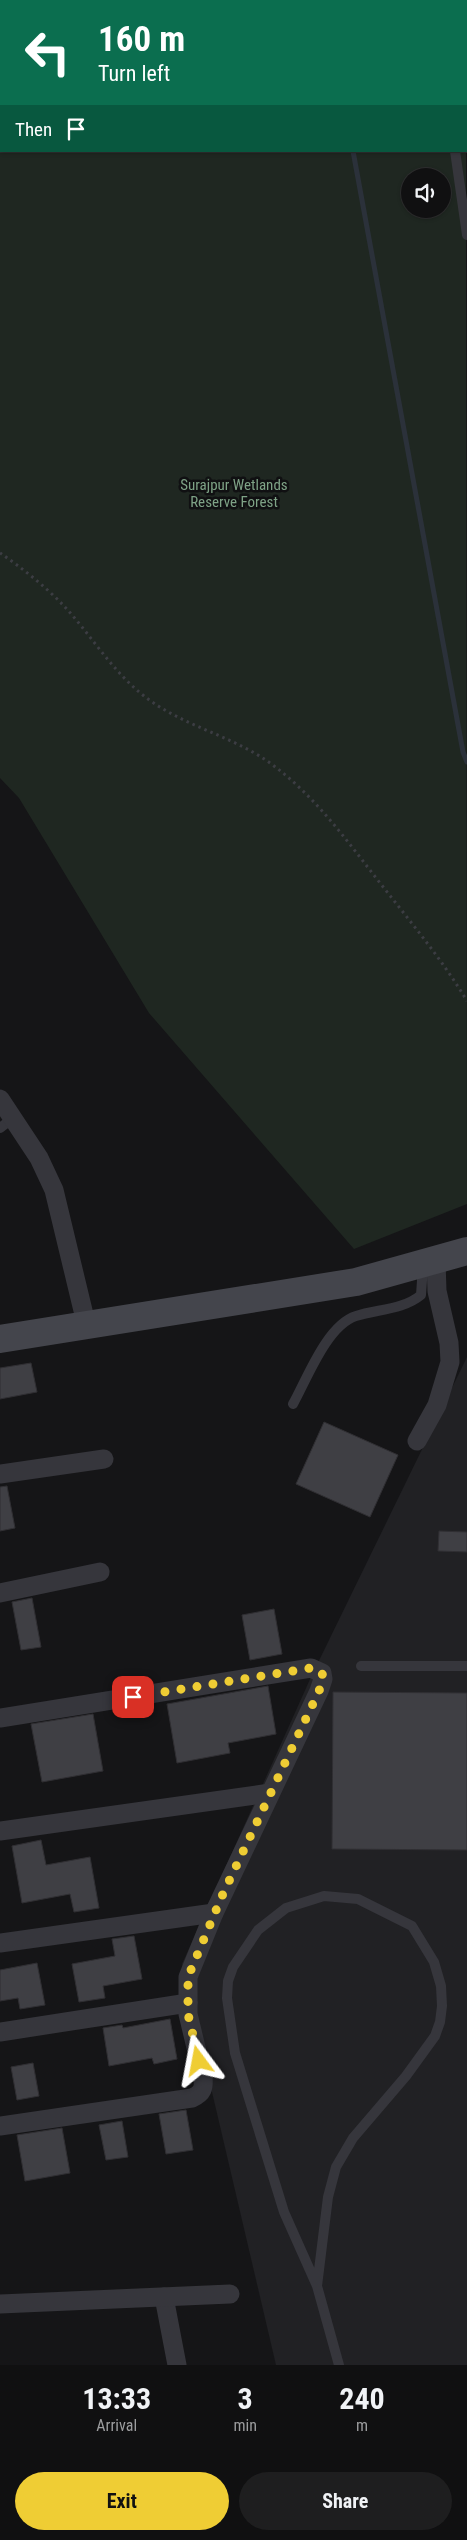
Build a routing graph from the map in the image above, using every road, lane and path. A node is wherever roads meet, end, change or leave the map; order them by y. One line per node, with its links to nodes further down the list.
1 (455, 152): 2 (lane)
2 (466, 223): 3 (lane)
3 (467, 236)
4 (0, 553): 5 (path)
5 (467, 1001)
6 (0, 1099): 7 (street)
7 (6, 1123): 10 (street)
8 (467, 1251): 9 (main road)
9 (429, 1263): 10 (main road); 12 (lane); 13 (street)
10 (86, 1323): 11 (main road)
11 (0, 1339)
12 (293, 1404)
13 (417, 1442)
14 (104, 1458): 15 (street)
15 (0, 1474)
16 (100, 1572): 17 (street)
17 (0, 1593)
18 (361, 1666): 19 (lane)
19 (467, 1666)
20 (0, 1718): 21 (street)
21 (270, 1793): 22 (street); 23 (street)
22 (0, 1831)
23 (214, 1914): 24 (street); 25 (street)
24 (0, 1943)
25 (188, 2002): 26 (street); 27 (street)
26 (0, 2032)
27 (0, 2126)
28 (316, 2286): 28 (lane); 33 (lane)
29 (230, 2294): 30 (street)
30 (164, 2297): 31 (street); 32 (street)
31 (0, 2304)
32 (178, 2365)
33 (338, 2365)

